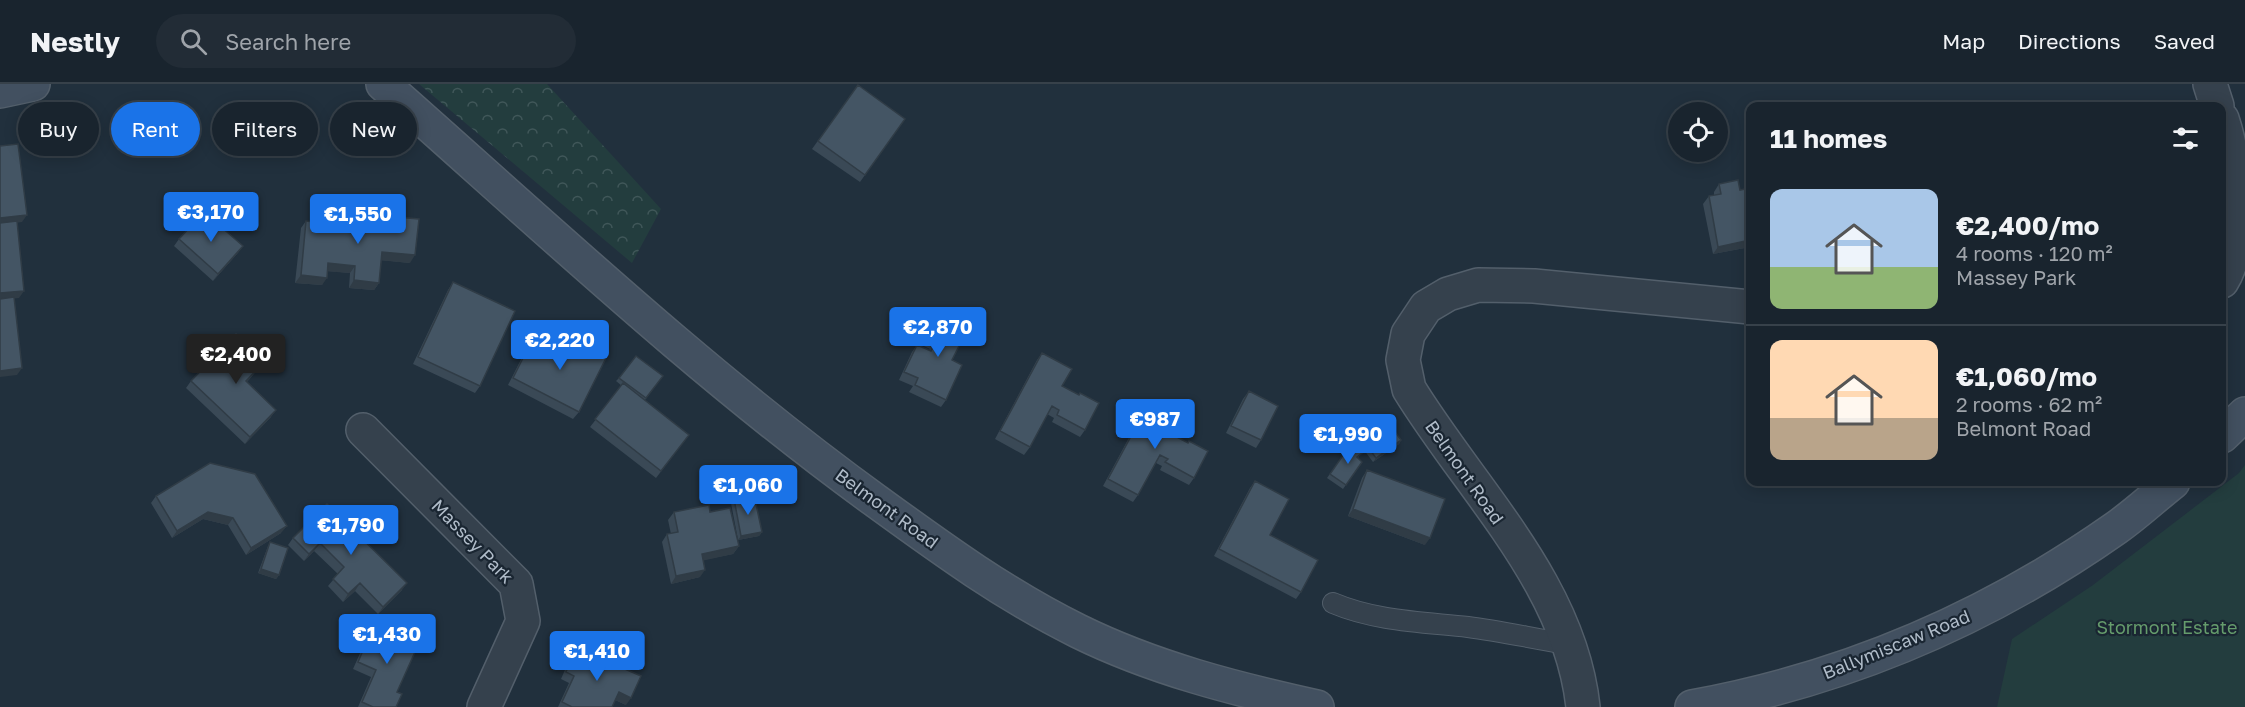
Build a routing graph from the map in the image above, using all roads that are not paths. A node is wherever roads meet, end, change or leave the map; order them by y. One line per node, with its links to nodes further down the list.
1 (33, 84): 4 (main road)
2 (383, 84): 16 (main road, Belmont Road)
3 (2210, 84): 5 (street)
4 (0, 91)
5 (2216, 102)
6 (2226, 135): 7 (street)
7 (2226, 276)
8 (1746, 307): 14 (street, Belmont Road)
9 (2245, 414): 11 (main road)
10 (363, 430): 15 (street, Massey Park)
11 (2226, 432)
12 (2168, 486): 18 (main road, Ballymiscaw Road)
13 (1333, 603): 14 (lane)
14 (1568, 644): 17 (street, Belmont Road)
15 (484, 707)
16 (1317, 707)
17 (1583, 707)
18 (1692, 707)

